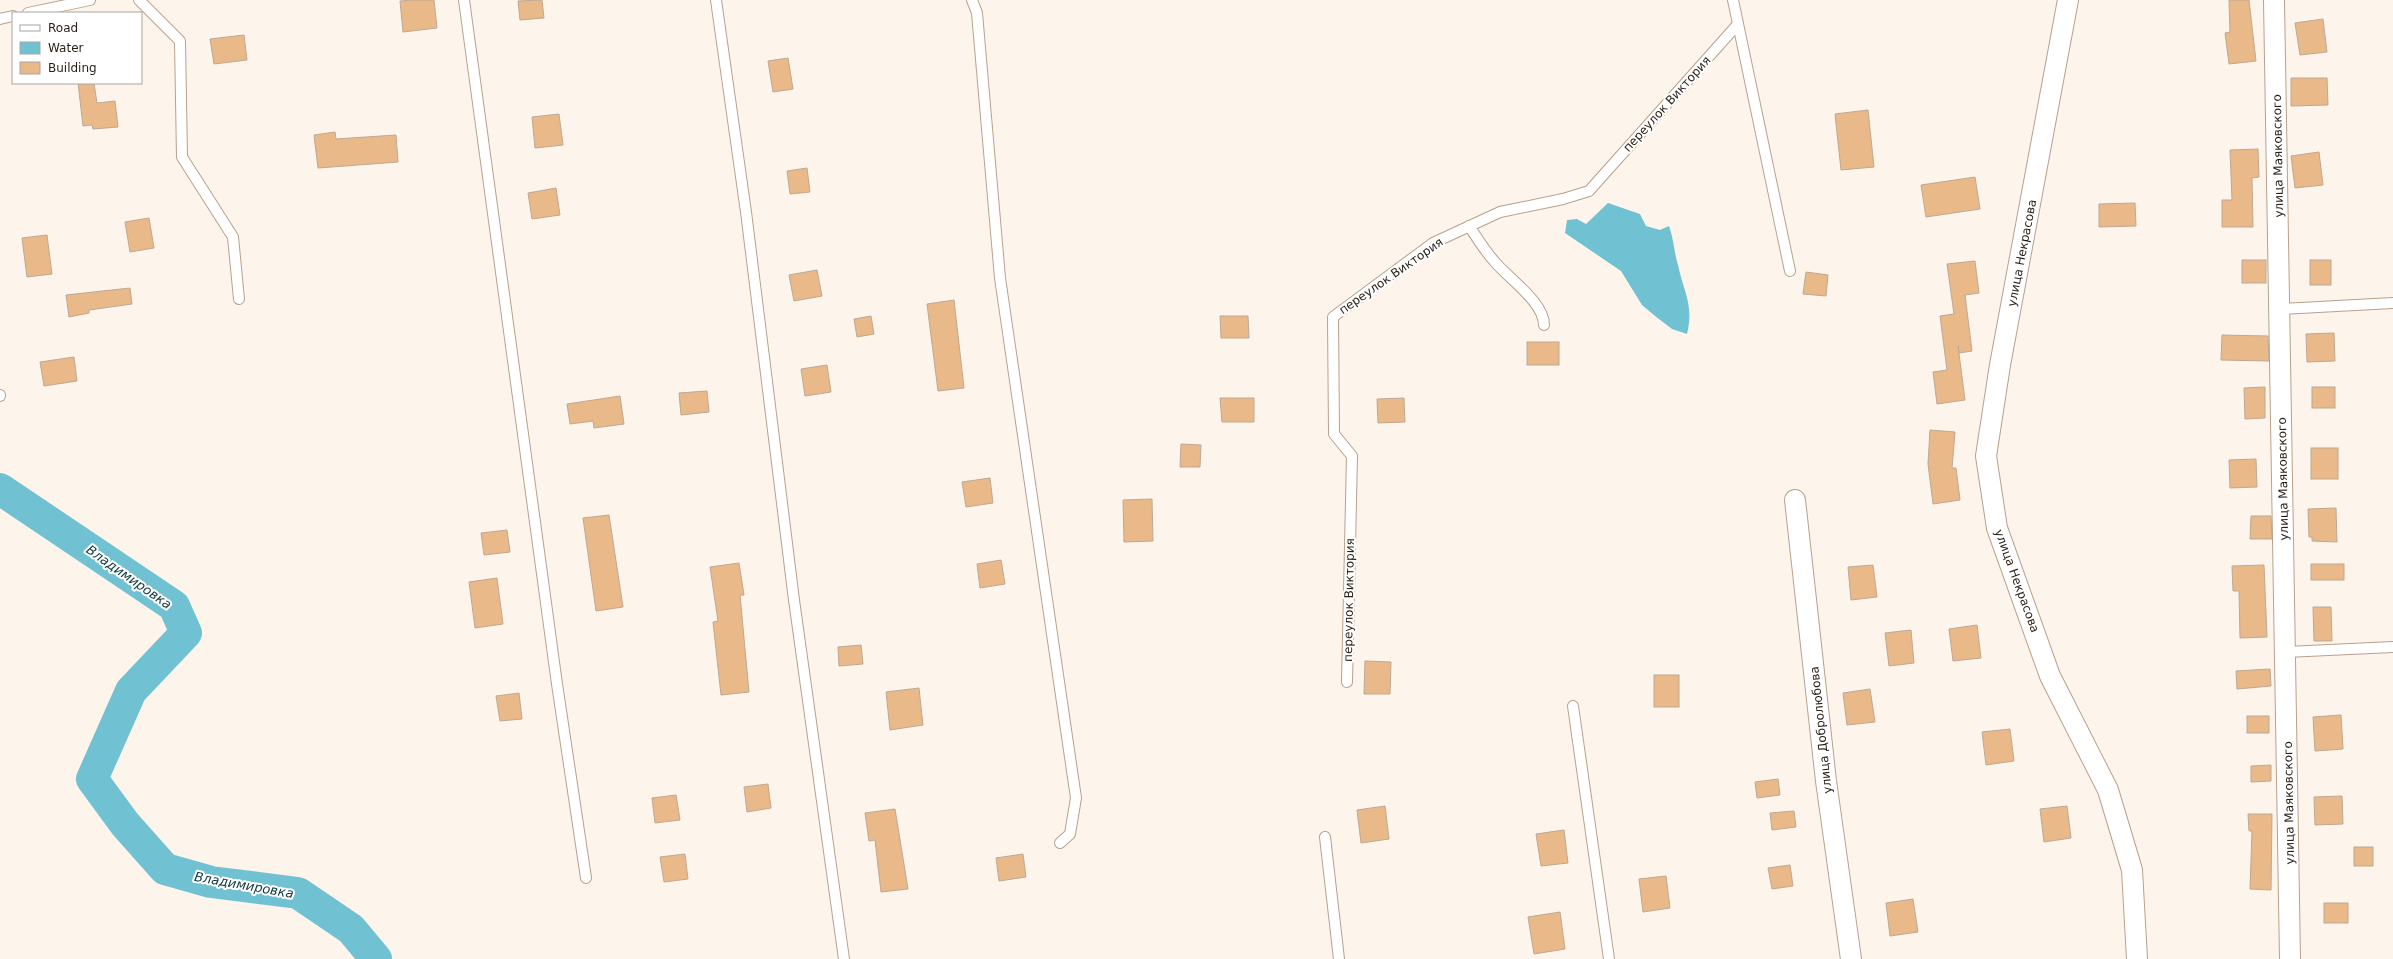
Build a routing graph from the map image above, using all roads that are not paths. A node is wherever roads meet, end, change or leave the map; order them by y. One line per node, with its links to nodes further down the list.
1 (90, 0): 9 (lane)
2 (139, 0): 15 (lane)
3 (464, 0): 26 (lane)
4 (716, 0): 27 (lane)
5 (972, 0): 25 (lane)
6 (1734, 0): 12 (lane)
7 (2068, 0): 31 (street, улица Некрасова)
8 (2274, 0): 17 (street, улица Маяковского)
9 (33, 12)
10 (12, 16): 11 (lane)
11 (0, 19)
12 (1738, 24): 13 (lane, переулок Виктория); 14 (lane)
13 (1469, 226): 18 (lane); 22 (lane, переулок Виктория)
14 (1790, 271)
15 (239, 299)
16 (2393, 303): 17 (lane)
17 (2280, 309): 21 (street, улица Маяковского)
18 (1544, 325)
19 (1795, 500): 30 (street, улица Добролюбова)
20 (2393, 647): 21 (lane)
21 (2286, 652): 32 (street, улица Маяковского)
22 (1347, 682)
23 (1573, 706): 29 (lane)
24 (1325, 836): 28 (lane)
25 (1060, 843)
26 (586, 878)
27 (844, 959)
28 (1339, 959)
29 (1609, 959)
30 (1851, 959)
31 (2137, 959)
32 (2290, 959)

